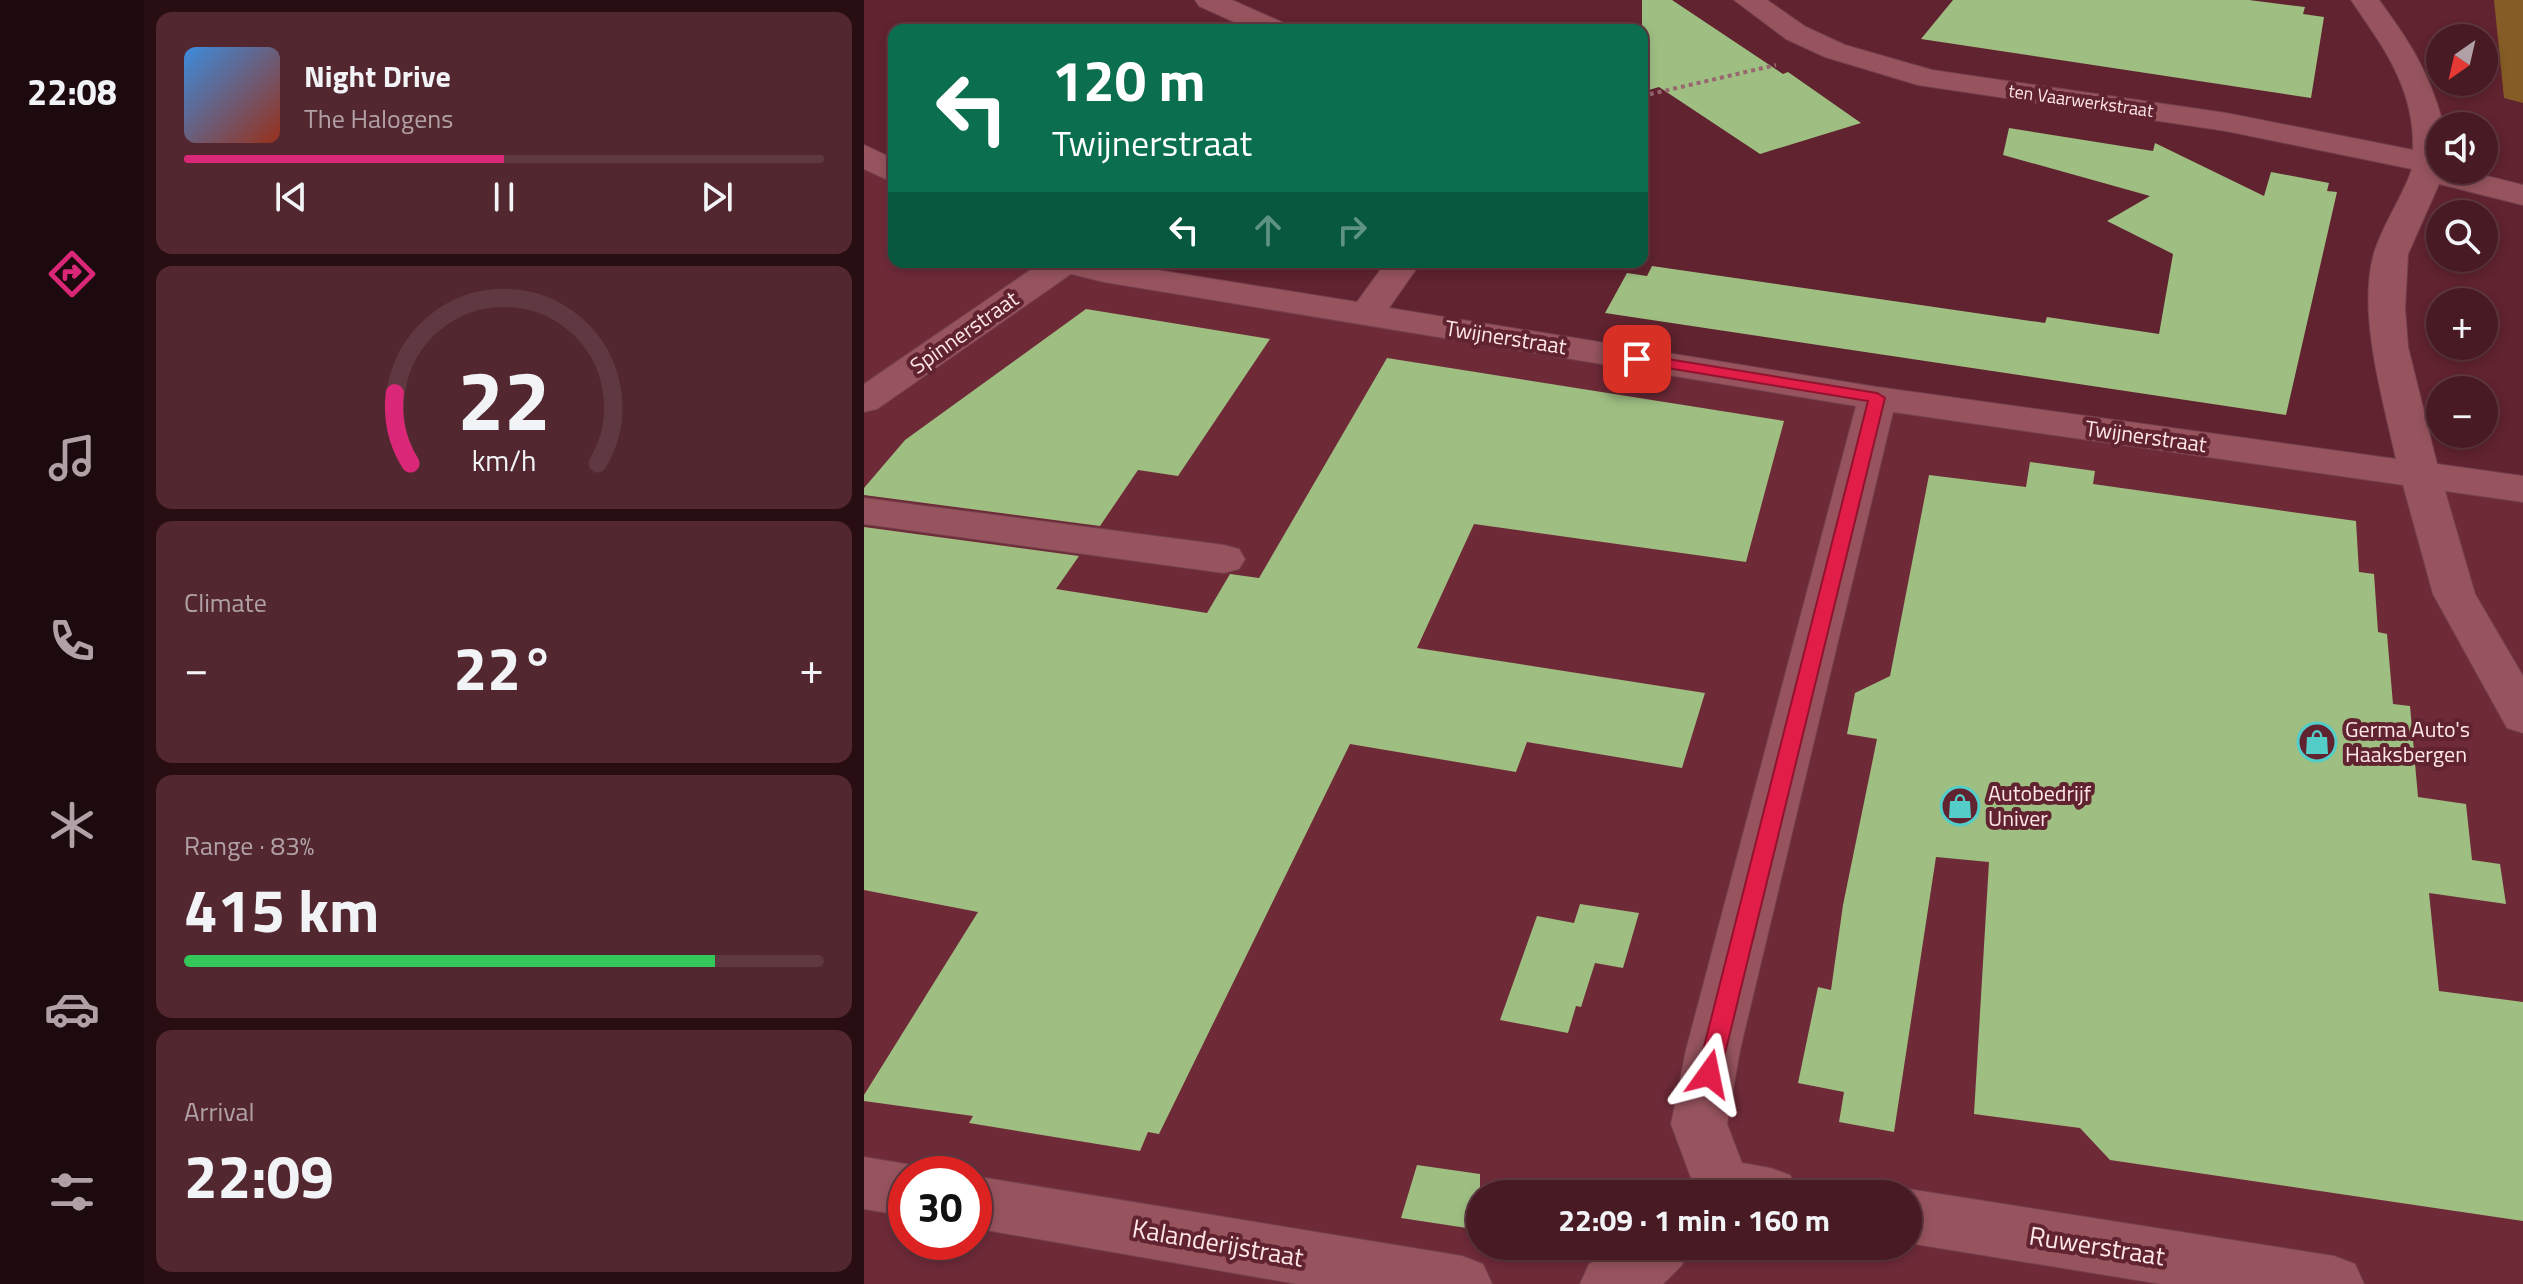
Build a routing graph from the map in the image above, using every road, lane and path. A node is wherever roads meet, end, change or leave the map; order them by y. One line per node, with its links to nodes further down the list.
1 (1209, 0): 4 (street)
2 (1748, 0): 5 (street, ten Vaarwerkstraat)
3 (2365, 0): 7 (street)
4 (1263, 24)
5 (1835, 51): 6 (path); 9 (street, ten Vaarwerkstraat)
6 (1648, 95)
7 (2426, 117)
8 (864, 155): 10 (street)
9 (2426, 167)
10 (888, 169)
11 (2426, 172): 20 (street)
12 (2486, 184): 13 (street, ten Vaarwerkstraat)
13 (2523, 195)
14 (1057, 268): 19 (street, Spinnerstraat)
15 (1089, 268): 17 (street, Twijnerstraat)
16 (1400, 268): 17 (street)
17 (1367, 314): 18 (street, Twijnerstraat)
18 (1877, 398): 20 (street, Twijnerstraat); 25 (street)
19 (864, 401)
20 (2420, 475): 21 (street, Twijnerstraat); 24 (street)
21 (2523, 489)
22 (864, 511): 23 (street)
23 (1224, 559)
24 (2523, 716)
25 (1729, 1180)
26 (864, 1183): 27 (street)
27 (888, 1187)
28 (992, 1205): 31 (street, Kalanderijstraat)
29 (1922, 1218): 33 (street, Ruwerstraat)
30 (1646, 1260): 32 (street)
31 (1462, 1284)
32 (1610, 1284)
33 (2334, 1284)

